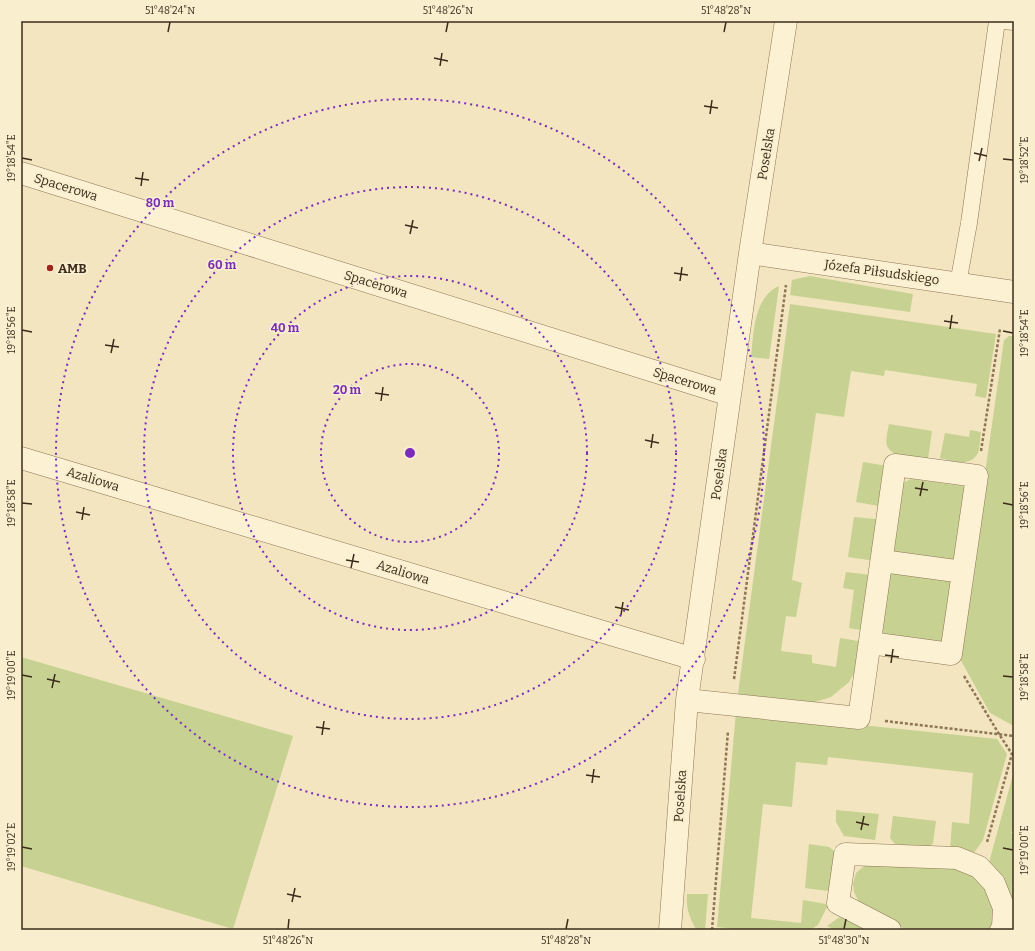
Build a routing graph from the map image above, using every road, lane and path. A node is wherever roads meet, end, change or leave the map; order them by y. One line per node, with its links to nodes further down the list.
1 (786, 21): 6 (street, Poselska)
2 (997, 21): 8 (lane)
3 (1003, 21): 4 (lane)
4 (1014, 22)
5 (21, 173): 11 (street, Spacerowa)
6 (750, 253): 7 (street, Józefa Piłsudskiego); 11 (street, Poselska)
7 (789, 259): 8 (street, Józefa Piłsudskiego); 20 (path)
8 (958, 284): 9 (street, Józefa Piłsudskiego)
9 (1014, 292)
10 (1000, 329): 13 (path)
11 (730, 395): 18 (street, Poselska)
12 (21, 458): 18 (street, Azaliowa)
13 (977, 476): 14 (street); 15 (street)
14 (882, 561): 15 (street); 16 (street)
15 (963, 572): 17 (street)
16 (870, 643): 17 (street); 21 (street)
17 (951, 654): 22 (path)
18 (694, 659): 19 (street, Poselska)
19 (687, 700): 20 (street); 26 (street, Poselska)
20 (730, 706): 21 (street); 27 (path)
21 (859, 718): 22 (path)
22 (999, 734): 23 (path); 24 (path)
23 (1014, 736)
24 (1013, 752): 25 (path)
25 (979, 867): 28 (street); 29 (street)
26 (671, 930)
27 (712, 930)
28 (890, 930)
29 (1001, 930)

